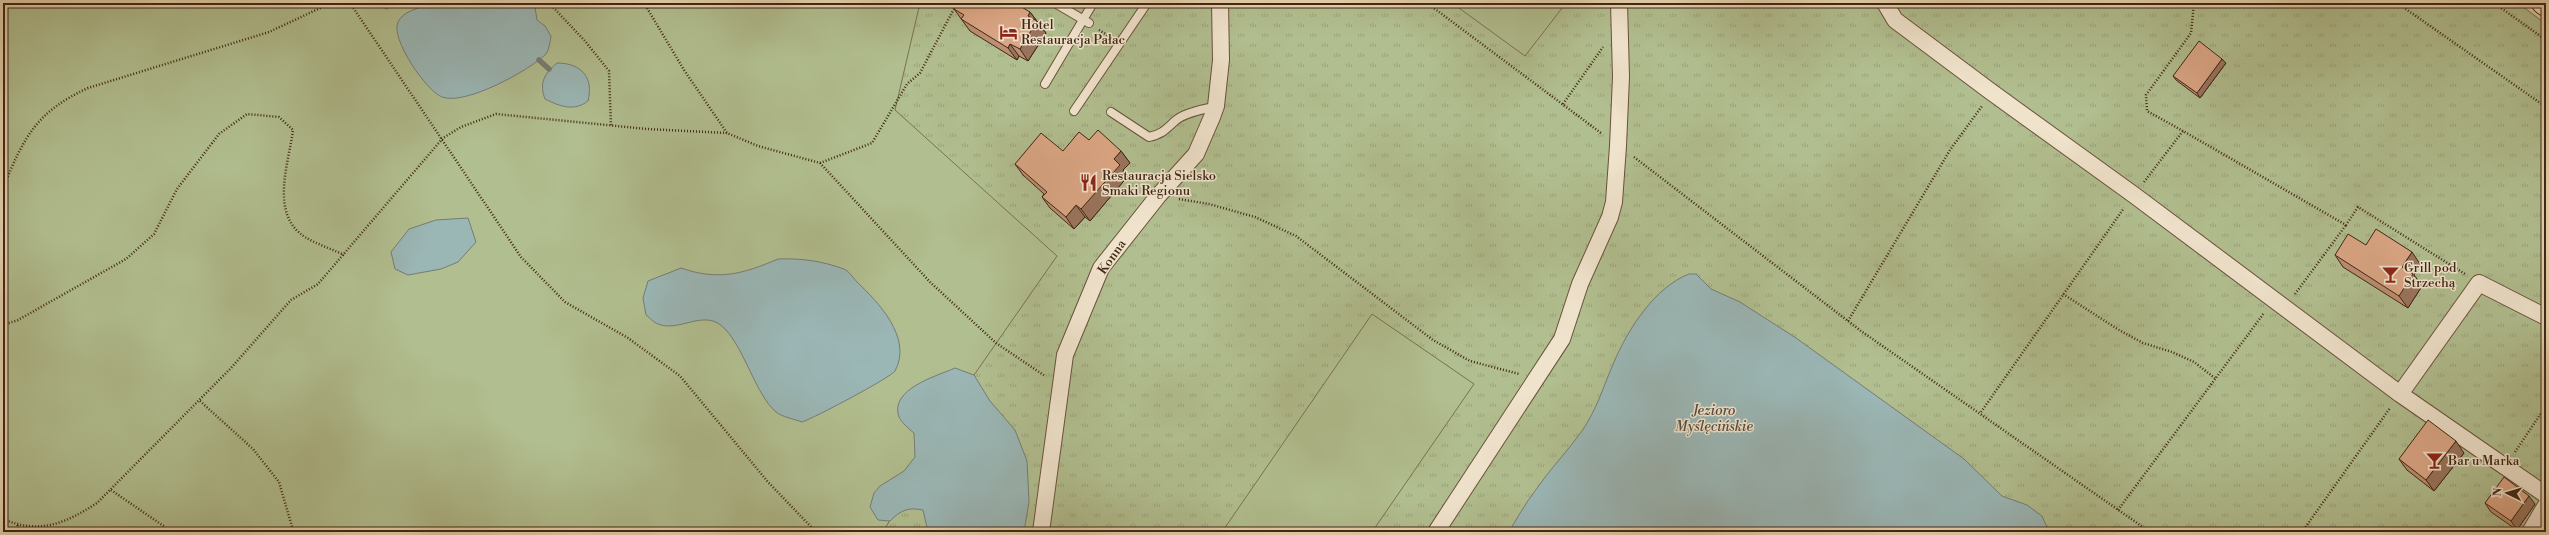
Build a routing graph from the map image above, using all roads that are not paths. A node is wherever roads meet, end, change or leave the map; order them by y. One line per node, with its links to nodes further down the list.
1 (1055, 3): 9 (lane)
2 (1093, 3): 9 (lane)
3 (1147, 3): 12 (lane)
4 (1220, 3): 11 (street, Konna)
5 (1619, 3): 19 (street)
6 (1885, 3): 15 (street)
7 (2544, 3): 8 (main road)
8 (2546, 5)
9 (1086, 22): 10 (lane)
10 (1045, 84)
11 (1216, 106): 13 (lane); 18 (street, Konna)
12 (1074, 110)
13 (1111, 112)
14 (2546, 317): 15 (street)
15 (2400, 394): 16 (street)
16 (2546, 495)
17 (2546, 505): 20 (street)
18 (1041, 532)
19 (1436, 532)
20 (2530, 532)

